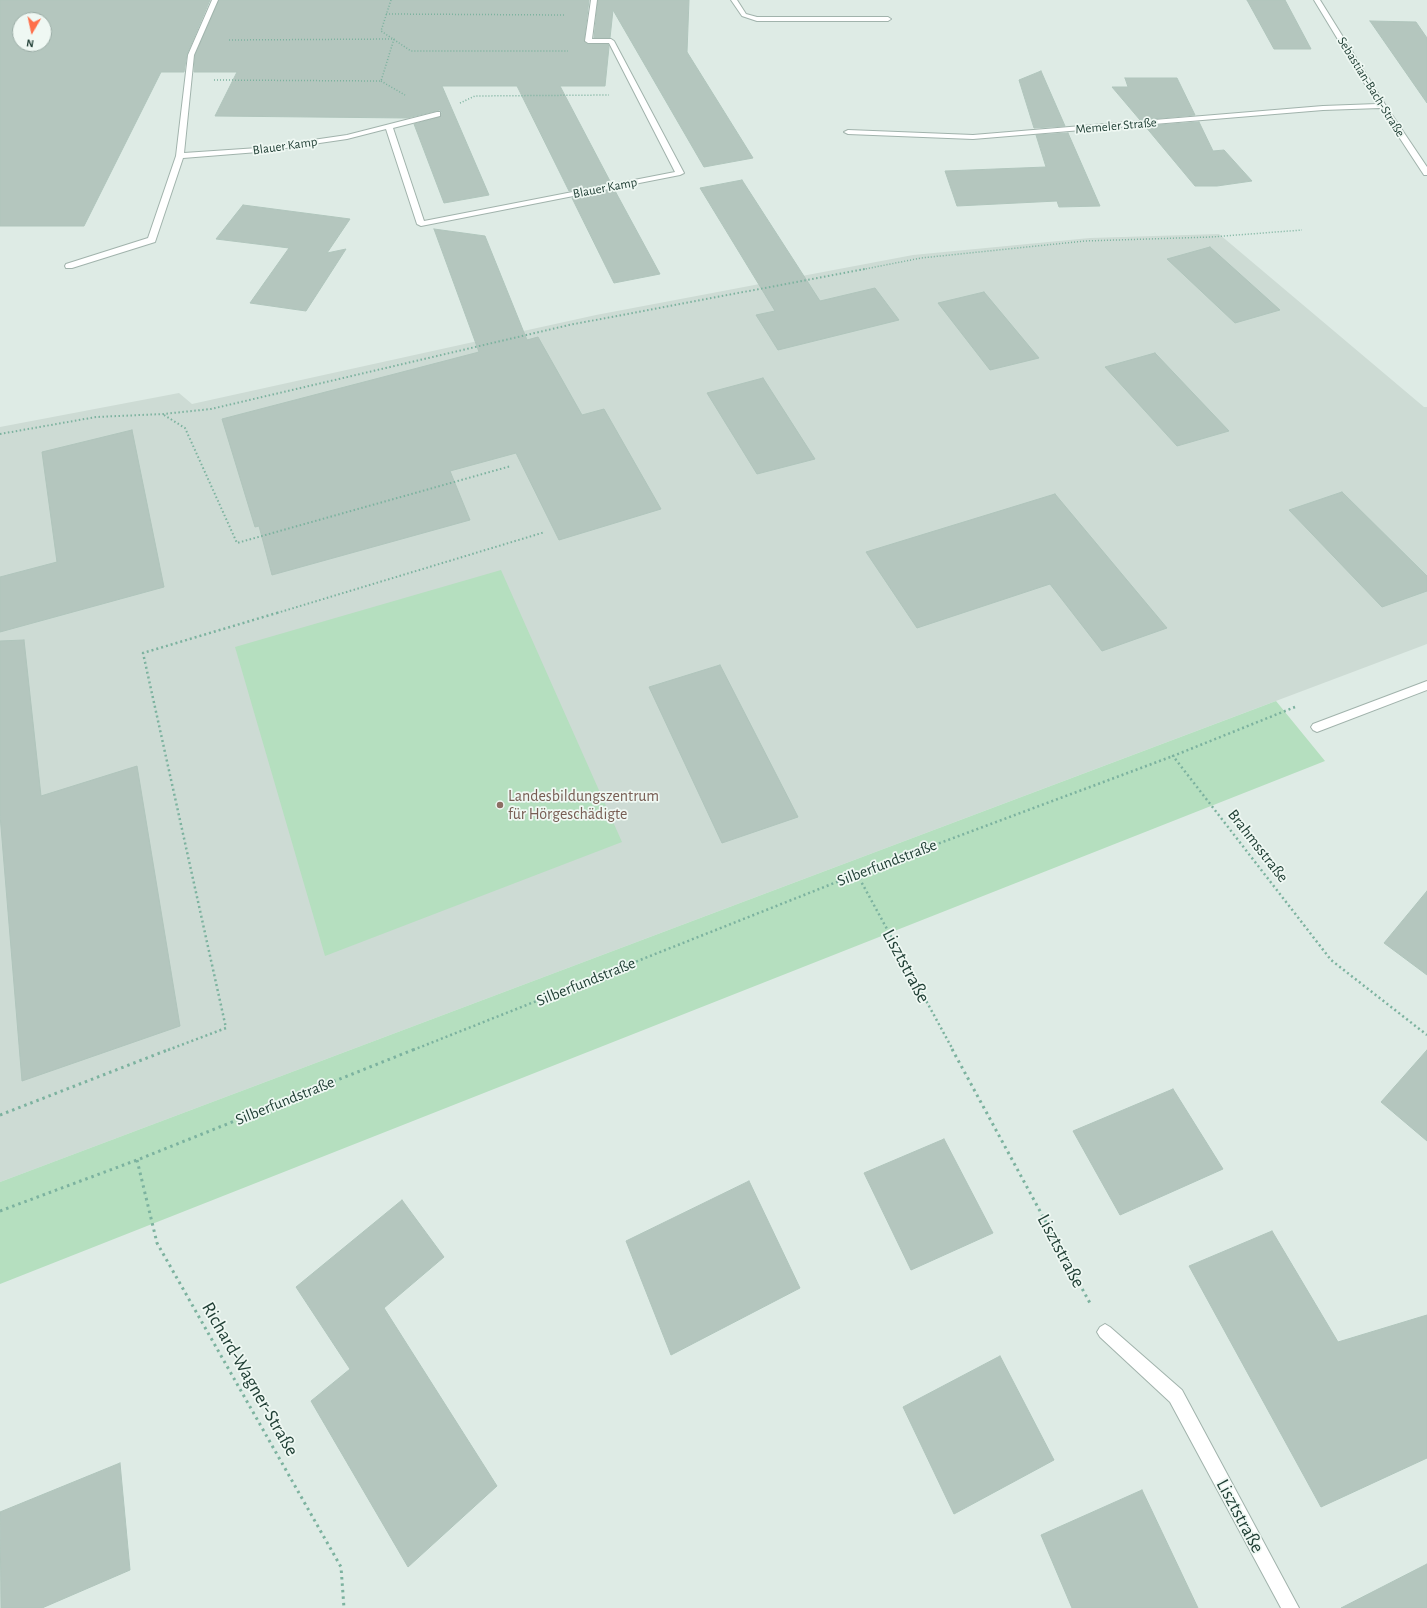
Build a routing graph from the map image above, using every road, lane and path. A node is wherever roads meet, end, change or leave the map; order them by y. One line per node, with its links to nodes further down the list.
1 (215, 0): 10 (street)
2 (391, 0): 6 (path)
3 (594, 0): 7 (street, Blauer Kamp)
4 (734, 0): 8 (street)
5 (1317, 0): 14 (street, Sebastian-Bach-Straße)
6 (386, 14): 7 (path); 9 (path)
7 (592, 15): 11 (street, Blauer Kamp)
8 (888, 19)
9 (394, 39): 10 (path); 11 (path); 12 (path)
10 (197, 40): 12 (street)
11 (616, 52): 13 (street, Blauer Kamp)
12 (188, 80): 18 (street)
13 (639, 94): 15 (path); 16 (street, Blauer Kamp)
14 (1382, 106): 17 (street, Memeler Straße); 19 (street, Sebastian-Bach-Straße)
15 (437, 114): 16 (street, Blauer Kamp)
16 (389, 127): 18 (street, Blauer Kamp)
17 (848, 132)
18 (180, 156): 21 (street)
19 (1427, 173)
20 (1302, 230): 22 (path)
21 (68, 266)
22 (163, 414): 23 (path); 24 (path)
23 (0, 434)
24 (511, 466)
25 (545, 532): 32 (path)
26 (1427, 685): 28 (street)
27 (1297, 706): 29 (path)
28 (1317, 727)
29 (1173, 756): 30 (path, Silberfundstraße); 31 (path, Brahmsstraße)
30 (856, 874): 33 (path, Silberfundstraße); 35 (path, Lisztstraße)
31 (1427, 1035)
32 (0, 1115)
33 (137, 1160): 34 (path, Silberfundstraße); 36 (path, Richard-Wagner-Straße)
34 (0, 1211)
35 (1105, 1332): 37 (street, Lisztstraße)
36 (344, 1608)
37 (1290, 1608)

